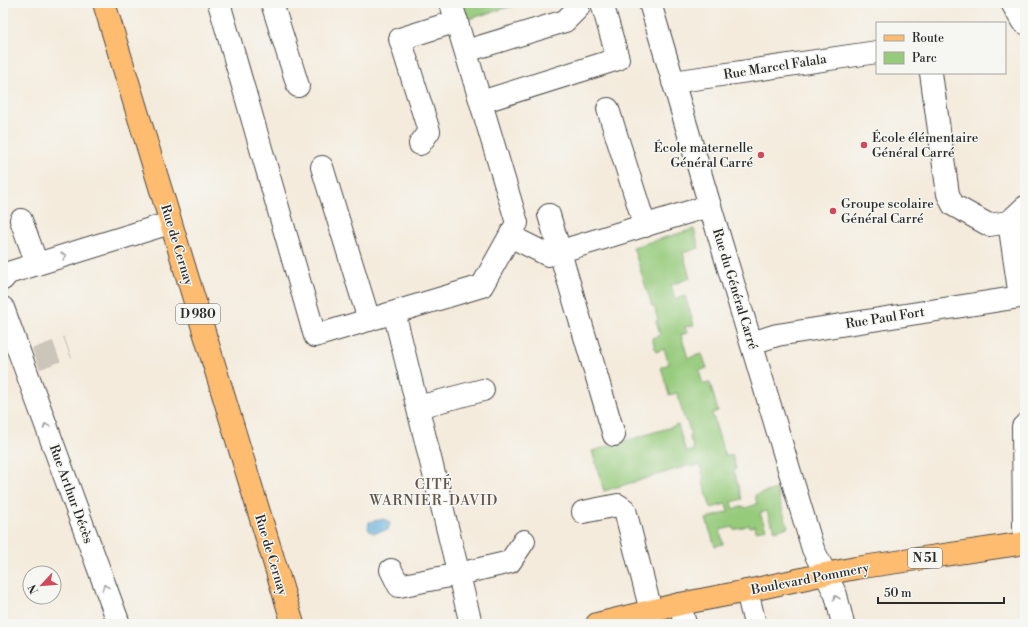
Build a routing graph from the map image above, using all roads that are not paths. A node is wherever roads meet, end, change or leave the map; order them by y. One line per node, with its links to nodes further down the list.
1 (104, 3): 24 (main road, Rue de Cernay / D 980)
2 (219, 3): 32 (street)
3 (272, 3): 14 (street)
4 (602, 3): 15 (street)
5 (650, 3): 13 (street, Rue du Général Carré)
6 (1012, 3): 9 (street)
7 (582, 5): 10 (street)
8 (454, 12): 10 (street); 17 (street)
9 (1025, 23)
10 (466, 52): 15 (street)
11 (876, 52): 13 (street, Rue Marcel Falala)
12 (931, 74): 23 (street)
13 (673, 82): 19 (street, Rue du Général Carré)
14 (298, 86)
15 (481, 102): 26 (street)
16 (608, 109): 25 (street)
17 (420, 144)
18 (322, 167): 32 (street)
19 (710, 206): 25 (street); 34 (street, Rue du Général Carré)
20 (1025, 207): 23 (street)
21 (548, 215): 27 (street)
22 (21, 220): 28 (street)
23 (1009, 222): 30 (street, Rue Paul Fort)
24 (170, 223): 28 (street, one-way to 24); 49 (main road, Rue de Cernay / D 980)
25 (645, 226): 27 (street)
26 (510, 236): 27 (street); 32 (street)
27 (560, 252): 38 (street)
28 (37, 264): 29 (street)
29 (3, 280)
30 (1022, 296): 34 (street, Rue Paul Fort)
31 (3, 308): 48 (street, Rue Arthur Décès, one-way to 31)
32 (369, 320)
33 (397, 324): 36 (street)
34 (752, 343): 44 (street, Rue du Général Carré)
35 (483, 390): 36 (street)
36 (418, 407): 43 (street)
37 (1025, 425): 41 (street, Boulevard Pommery)
38 (614, 435)
39 (583, 512): 46 (street)
40 (524, 541): 43 (street)
41 (1025, 541): 44 (main road, Boulevard Pommery / N 51)
42 (391, 570): 43 (street)
43 (459, 574): 50 (street)
44 (825, 574): 45 (main road, Boulevard Pommery / N 51); 53 (street, Rue du Général Carré, one-way to 44)
45 (747, 591): 47 (main road, Boulevard Pommery / N 51); 52 (street)
46 (651, 611): 47 (main road, Boulevard Pommery / N 51); 51 (main road, Boulevard Pommery / N 51)
47 (683, 614)
48 (119, 624)
49 (293, 624)
50 (471, 624)
51 (597, 624)
52 (755, 624)
53 (844, 624)

